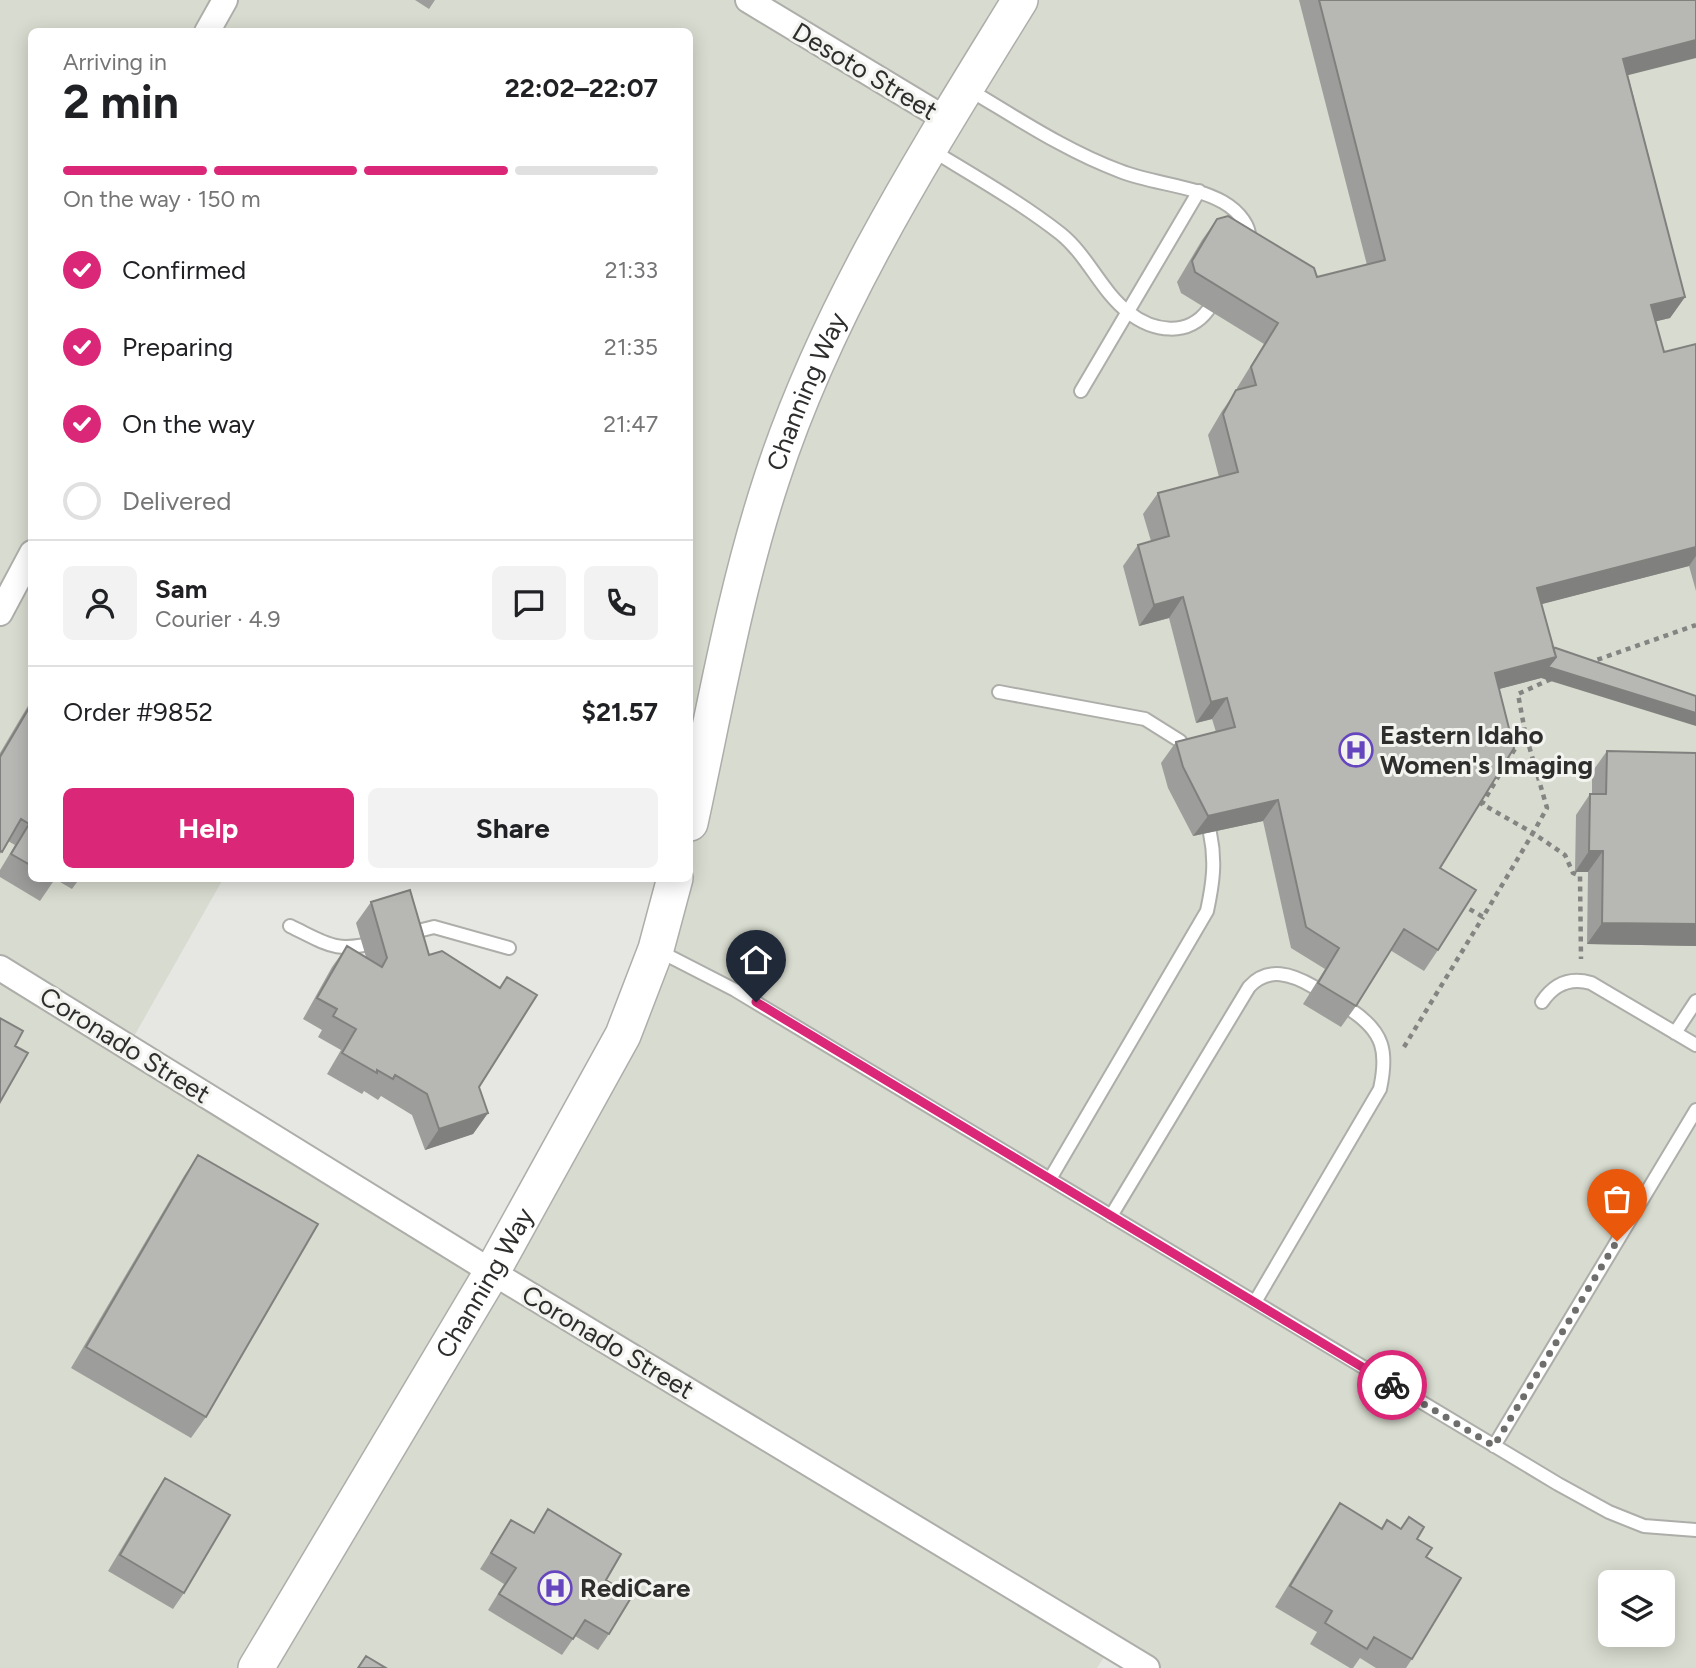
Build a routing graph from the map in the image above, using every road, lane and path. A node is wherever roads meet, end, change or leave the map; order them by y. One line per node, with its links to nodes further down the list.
1 (225, 0): 4 (street)
2 (748, 0): 6 (street, Desoto Street)
3 (1020, 0): 5 (main road, Channing Way)
4 (209, 28)
5 (966, 88): 6 (main road, Channing Way); 7 (lane)
6 (938, 134): 10 (lane); 20 (main road, Channing Way)
7 (1199, 191): 8 (lane); 10 (lane)
8 (1242, 255)
9 (1208, 310): 10 (lane)
10 (1128, 312): 11 (lane)
11 (1082, 391)
12 (28, 560): 13 (street)
13 (0, 613)
14 (1696, 625): 15 (path)
15 (1580, 666)
16 (1555, 677): 18 (path)
17 (999, 692): 19 (lane)
18 (1525, 732): 22 (path); 22 (path)
19 (1190, 756)
20 (693, 809)
21 (1210, 833): 39 (lane)
22 (1532, 833): 25 (path); 29 (path)
23 (674, 882): 28 (main road, Channing Way)
24 (1460, 903): 25 (path)
25 (1483, 917): 37 (path)
26 (290, 926): 27 (lane)
27 (509, 948)
28 (656, 949): 39 (lane); 41 (main road, Channing Way)
29 (1581, 960)
30 (0, 968): 41 (street, Coronado Street)
31 (1314, 986): 40 (lane)
32 (1696, 1001): 35 (lane)
33 (1542, 1002): 35 (lane)
34 (1351, 1010): 42 (lane)
35 (1675, 1033): 36 (lane)
36 (1696, 1045)
37 (1402, 1049)
38 (1696, 1110): 43 (lane)
39 (1050, 1179): 40 (lane)
40 (1111, 1216): 42 (lane)
41 (492, 1272): 45 (main road, Channing Way); 46 (street, Coronado Street)
42 (1255, 1302): 43 (lane)
43 (1494, 1446): 44 (lane)
44 (1696, 1530)
45 (256, 1668)
46 (1147, 1668)

